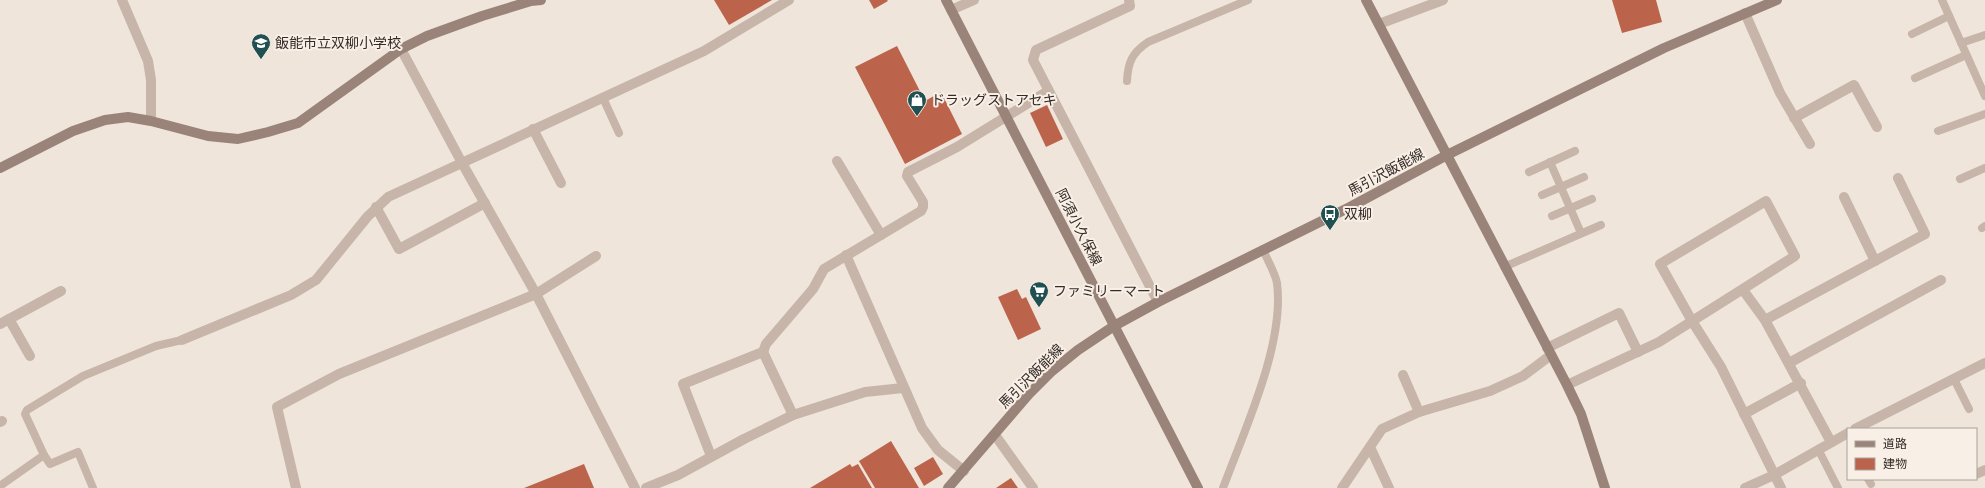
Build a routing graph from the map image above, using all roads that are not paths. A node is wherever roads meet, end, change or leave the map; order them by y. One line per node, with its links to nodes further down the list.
1 (122, 0): 30 (street)
2 (541, 0): 19 (street)
3 (789, 0): 26 (street)
4 (946, 0): 12 (street, 阿須小久保線)
5 (974, 0): 12 (street)
6 (1129, 0): 24 (street)
7 (1248, 0): 22 (lane)
8 (1366, 0): 15 (street)
9 (1442, 0): 15 (street)
10 (1777, 0): 13 (street, 馬引沢飯能線)
11 (1942, 0): 14 (lane)
12 (951, 10): 28 (street, 阿須小久保線)
13 (1745, 13): 29 (street); 37 (street, 馬引沢飯能線)
14 (1949, 16): 16 (lane); 18 (lane)
15 (1379, 24): 37 (street)
16 (1912, 34)
17 (1985, 35): 18 (lane)
18 (1961, 43): 20 (lane)
19 (401, 49): 30 (street); 40 (street)
20 (1966, 54): 21 (lane); 23 (lane)
21 (1915, 78)
22 (1127, 82)
23 (1983, 85): 25 (lane)
24 (1048, 91): 28 (street); 68 (street)
25 (1985, 96)
26 (603, 98): 32 (street); 34 (lane)
27 (1985, 114): 33 (lane)
28 (1006, 116): 58 (street); 72 (street, 阿須小久保線)
29 (1794, 118): 31 (street); 35 (street)
30 (151, 121): 41 (street)
31 (1877, 127)
32 (533, 129): 40 (street); 47 (street)
33 (1938, 131)
34 (619, 133)
35 (1810, 144)
36 (1576, 151): 39 (lane)
37 (1447, 155): 59 (street, 馬引沢飯能線); 63 (street)
38 (837, 161): 58 (street)
39 (1550, 162): 43 (lane); 48 (lane)
40 (462, 163): 52 (street); 53 (street)
41 (0, 168)
42 (1985, 168): 46 (lane)
43 (1529, 172)
44 (1584, 177): 48 (lane)
45 (1898, 178): 62 (street)
46 (1960, 179)
47 (561, 183)
48 (1561, 187): 49 (lane); 54 (lane)
49 (1542, 195)
50 (1844, 197): 62 (street)
51 (1592, 199): 54 (lane)
52 (484, 203): 53 (street); 67 (street)
53 (376, 207): 73 (street)
54 (1570, 208): 55 (lane); 57 (lane)
55 (1552, 216)
56 (1601, 224): 57 (lane)
57 (1581, 233): 63 (lane)
58 (881, 234): 60 (street)
59 (1263, 250): 68 (street, 馬引沢飯能線); 107 (lane)
60 (846, 255): 75 (street); 84 (street)
61 (596, 256): 67 (street)
62 (1875, 261): 69 (street)
63 (1504, 267): 74 (street)
64 (1941, 280): 78 (street)
65 (1743, 290): 69 (street); 71 (street); 71 (street)
66 (61, 291): 70 (street)
67 (536, 294): 101 (street); 102 (street)
68 (1158, 302): 72 (street, 馬引沢飯能線)
69 (1765, 320): 78 (street)
70 (4, 321): 77 (street)
71 (1692, 321): 76 (street); 87 (street)
72 (1114, 326): 90 (street, 馬引沢飯能線); 106 (street, 阿須小久保線)
73 (182, 340): 95 (lane)
74 (1549, 351): 76 (street); 83 (street); 86 (street)
75 (763, 352): 88 (street); 96 (street)
76 (1638, 352): 83 (street)
77 (30, 356)
78 (1789, 363): 82 (street)
79 (1985, 363): 81 (street)
80 (1403, 374): 86 (street)
81 (1954, 379): 85 (lane); 89 (street)
82 (1801, 384): 87 (street); 92 (street)
83 (1567, 385): 110 (street)
84 (903, 388): 88 (street); 97 (street)
85 (1969, 409)
86 (1419, 412): 93 (street)
87 (1744, 414): 98 (street)
88 (793, 415): 96 (street)
89 (1857, 428)
90 (995, 435): 97 (street, 馬引沢飯能線); 105 (street)
91 (1847, 436): 92 (street)
92 (1832, 442): 94 (street)
93 (1370, 448): 108 (street); 109 (street)
94 (1818, 449): 98 (street); 113 (lane)
95 (44, 455): 99 (lane); 100 (lane)
96 (711, 456): 103 (street)
97 (964, 471): 104 (street, 馬引沢飯能線)
98 (1774, 475): 111 (street); 112 (street)
99 (0, 486)
100 (93, 488)
101 (296, 488)
102 (635, 488)
103 (646, 488)
104 (948, 488)
105 (1033, 488)
106 (1198, 488)
107 (1223, 488)
108 (1342, 488)
109 (1389, 488)
110 (1605, 488)
111 (1745, 488)
112 (1780, 488)
113 (1838, 488)

